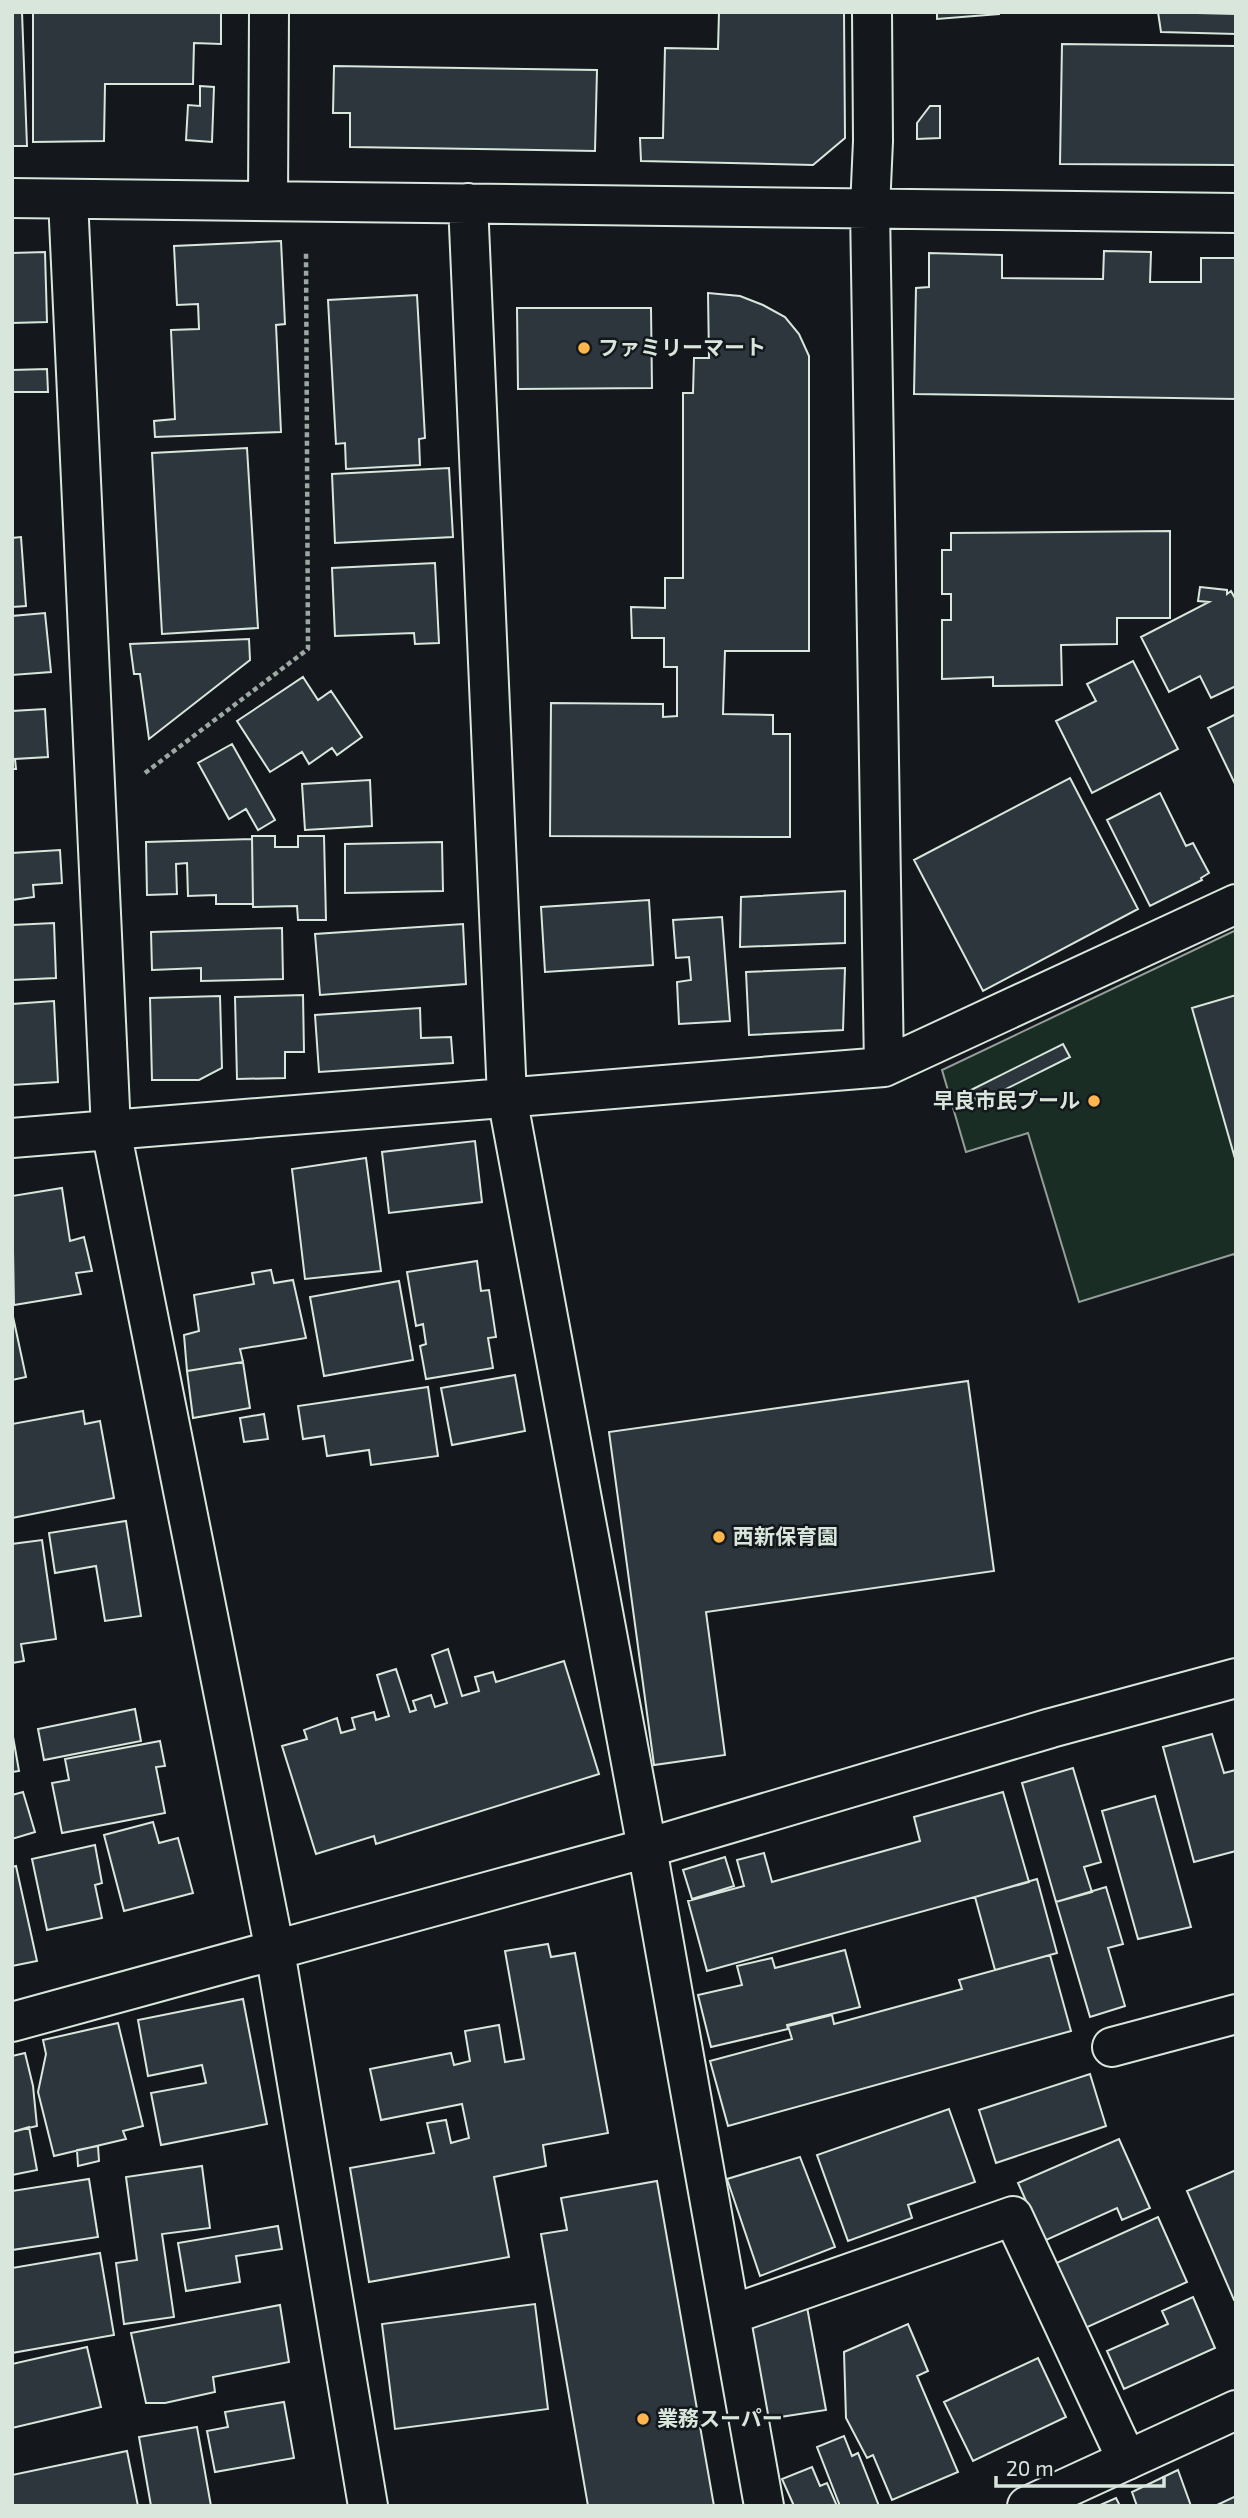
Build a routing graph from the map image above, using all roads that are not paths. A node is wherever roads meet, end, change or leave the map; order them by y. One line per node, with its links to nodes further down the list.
1 (269, 12): 5 (street)
2 (872, 12): 7 (street)
3 (12, 198): 4 (street)
4 (68, 199): 5 (street); 12 (street)
5 (268, 201): 6 (street)
6 (468, 203): 7 (street); 11 (street)
7 (870, 208): 8 (street); 10 (street)
8 (1236, 213)
9 (1236, 904): 10 (street)
10 (884, 1068): 11 (street)
11 (507, 1097): 12 (street); 15 (street)
12 (111, 1130): 13 (street); 16 (street)
13 (12, 1138)
14 (1236, 1678): 15 (street)
15 (646, 1847): 16 (street); 20 (street)
16 (275, 1951): 18 (street); 23 (street)
17 (1236, 2014): 19 (street)
18 (12, 2022)
19 (1112, 2047)
20 (730, 2315): 22 (street); 24 (street)
21 (1236, 2410): 22 (street)
22 (1127, 2460): 25 (street)
23 (368, 2506)
24 (764, 2506)
25 (1027, 2506)

